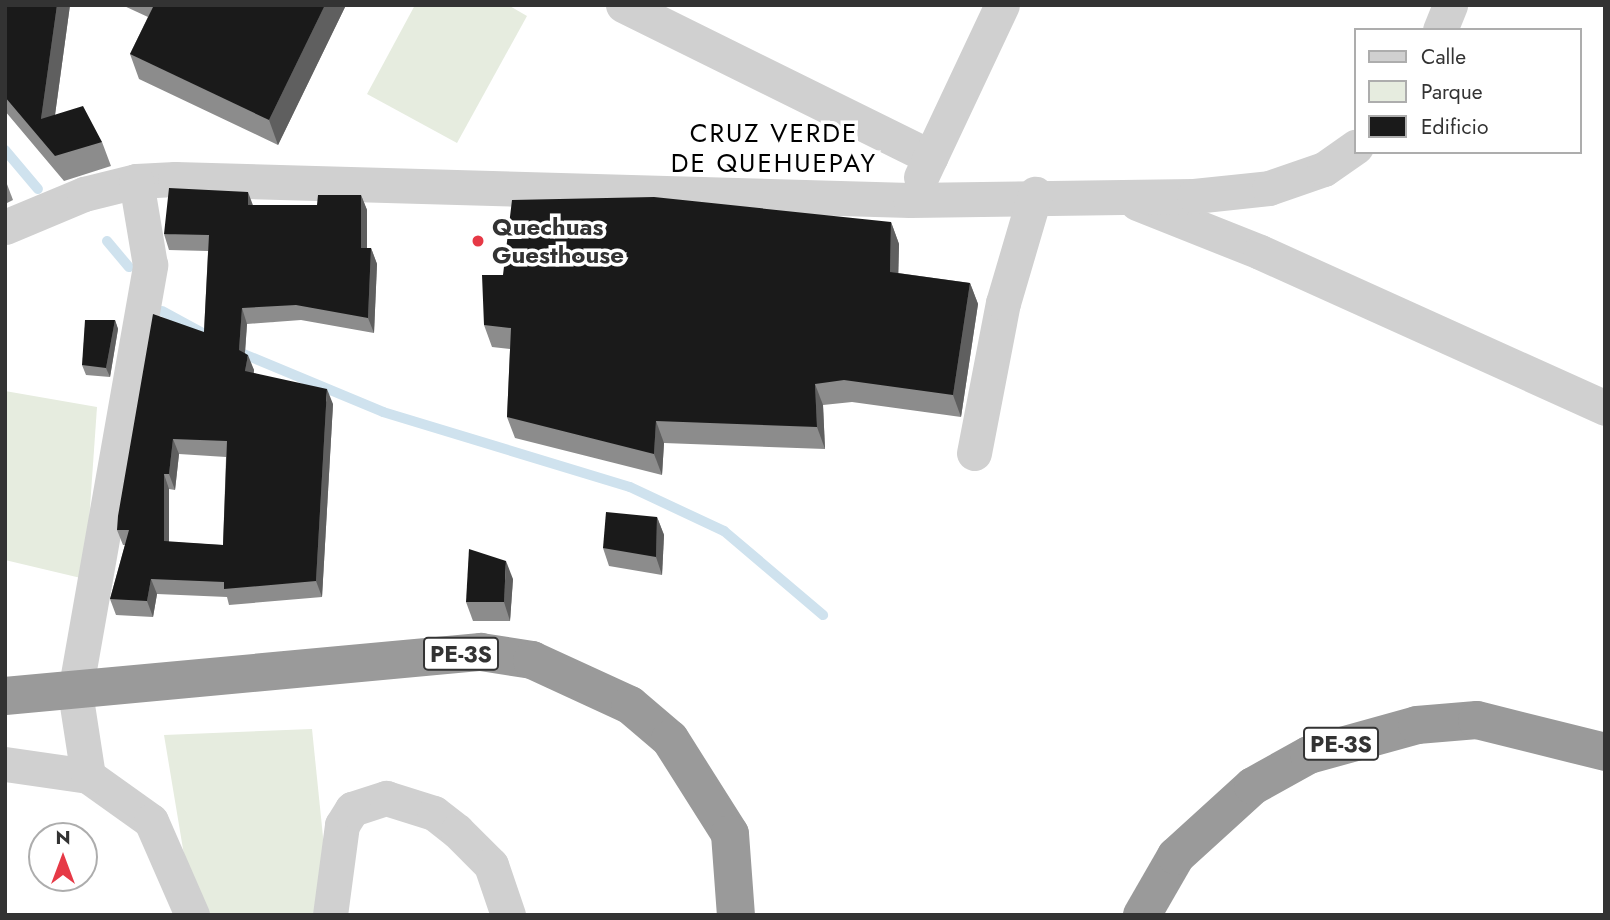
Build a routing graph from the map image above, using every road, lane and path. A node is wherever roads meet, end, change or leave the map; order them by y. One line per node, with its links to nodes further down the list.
1 (623, 5): 6 (street)
2 (1002, 5): 6 (street)
3 (1450, 5): 4 (street)
4 (1441, 28)
5 (1354, 147): 8 (street)
6 (930, 157): 10 (street)
7 (136, 181): 10 (street); 11 (street); 14 (street)
8 (1111, 193): 9 (street); 12 (street)
9 (1035, 194): 10 (street); 13 (street)
10 (911, 200)
11 (5, 227)
12 (1605, 408)
13 (974, 453)
14 (75, 692): 15 (highway, PE-3S); 18 (street); 22 (highway, PE-3S)
15 (5, 696)
16 (1605, 752): 23 (highway, PE-3S)
17 (5, 764): 18 (street)
18 (88, 776): 19 (street)
19 (192, 915)
20 (330, 915): 21 (street)
21 (508, 915)
22 (736, 915)
23 (1142, 915)

